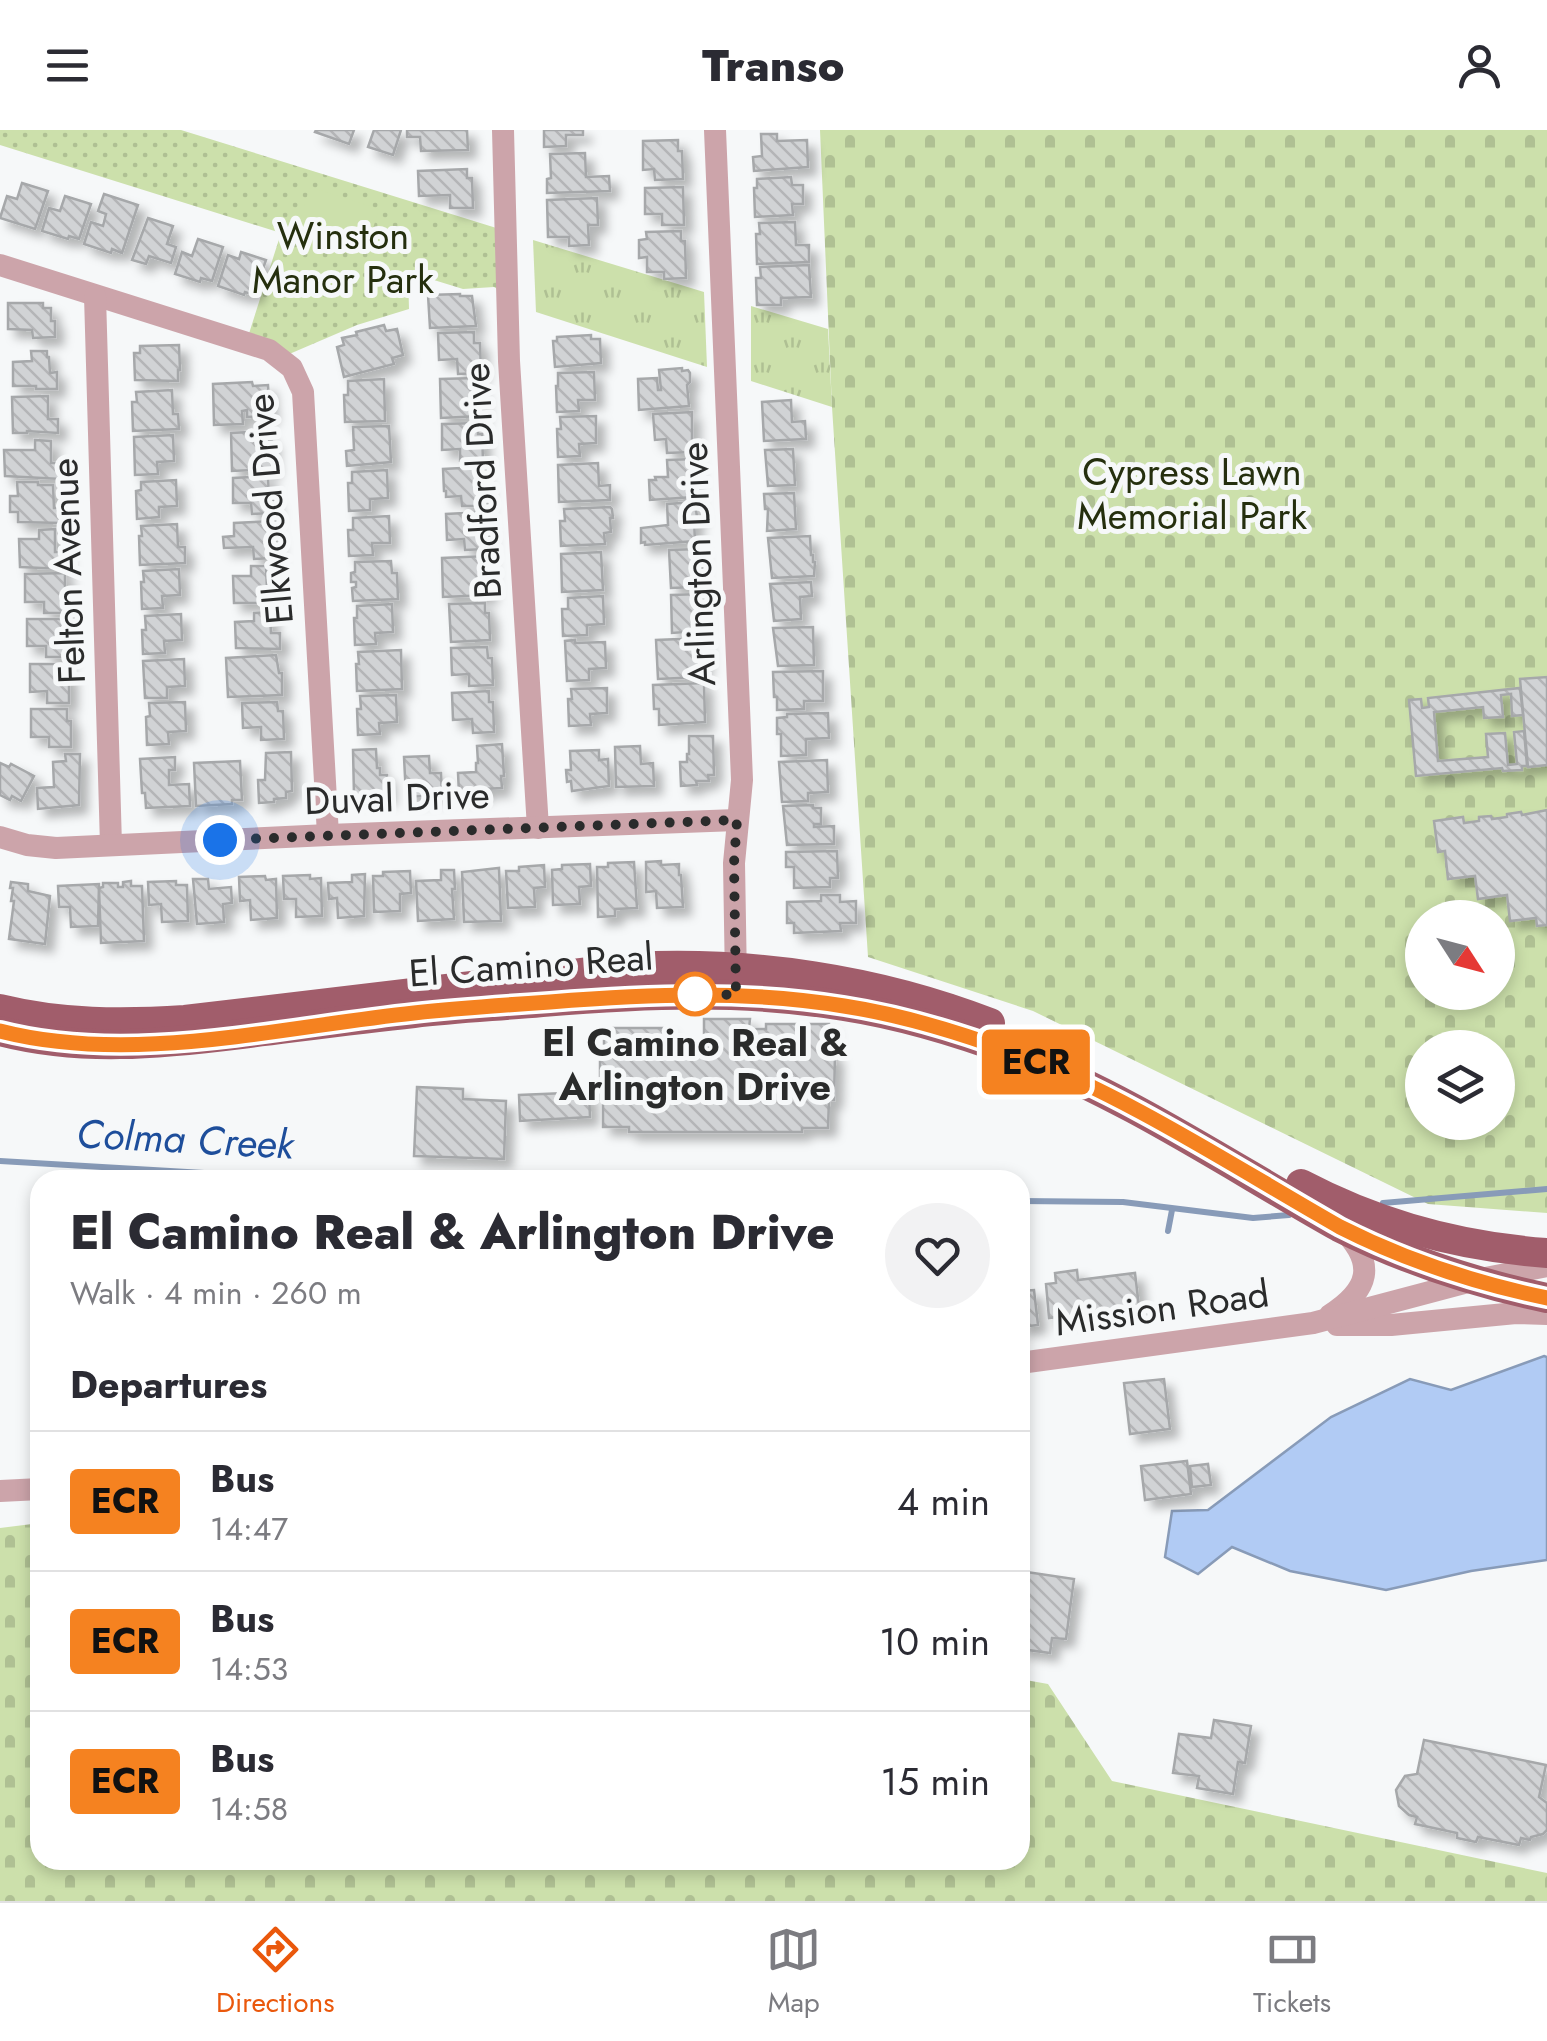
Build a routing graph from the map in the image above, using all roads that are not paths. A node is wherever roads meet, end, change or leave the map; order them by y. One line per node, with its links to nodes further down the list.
1 (503, 130): 6 (street, Bradford Drive)
2 (715, 130): 5 (street, Arlington Drive)
3 (0, 265): 4 (street, Elkwood Drive)
4 (96, 296): 7 (street, Elkwood Drive); 9 (street, Felton Avenue)
5 (737, 820): 6 (street, Duval Drive); 10 (street, Arlington Drive)
6 (538, 828): 7 (street, Duval Drive)
7 (328, 835): 9 (street, Duval Drive)
8 (0, 837): 9 (street, Duval Drive)
9 (112, 845)
10 (736, 981): 11 (main road, El Camino Real); 12 (main road, El Camino Real); 13 (main road, El Camino Real); 14 (main road, El Camino Real)
11 (0, 1009)
12 (0, 1031)
13 (1340, 1227): 16 (main road, El Camino Real); 19 (street, Mission Road)
14 (1547, 1253)
15 (1547, 1266): 16 (street, Mission Road)
16 (1475, 1280): 17 (main road, El Camino Real); 19 (street, Mission Road)
17 (1547, 1298)
18 (1547, 1314): 19 (street, Mission Road)
19 (1313, 1323): 20 (street, Mission Road)
20 (1030, 1362)
21 (30, 1490): 22 (street)
22 (0, 1491)

